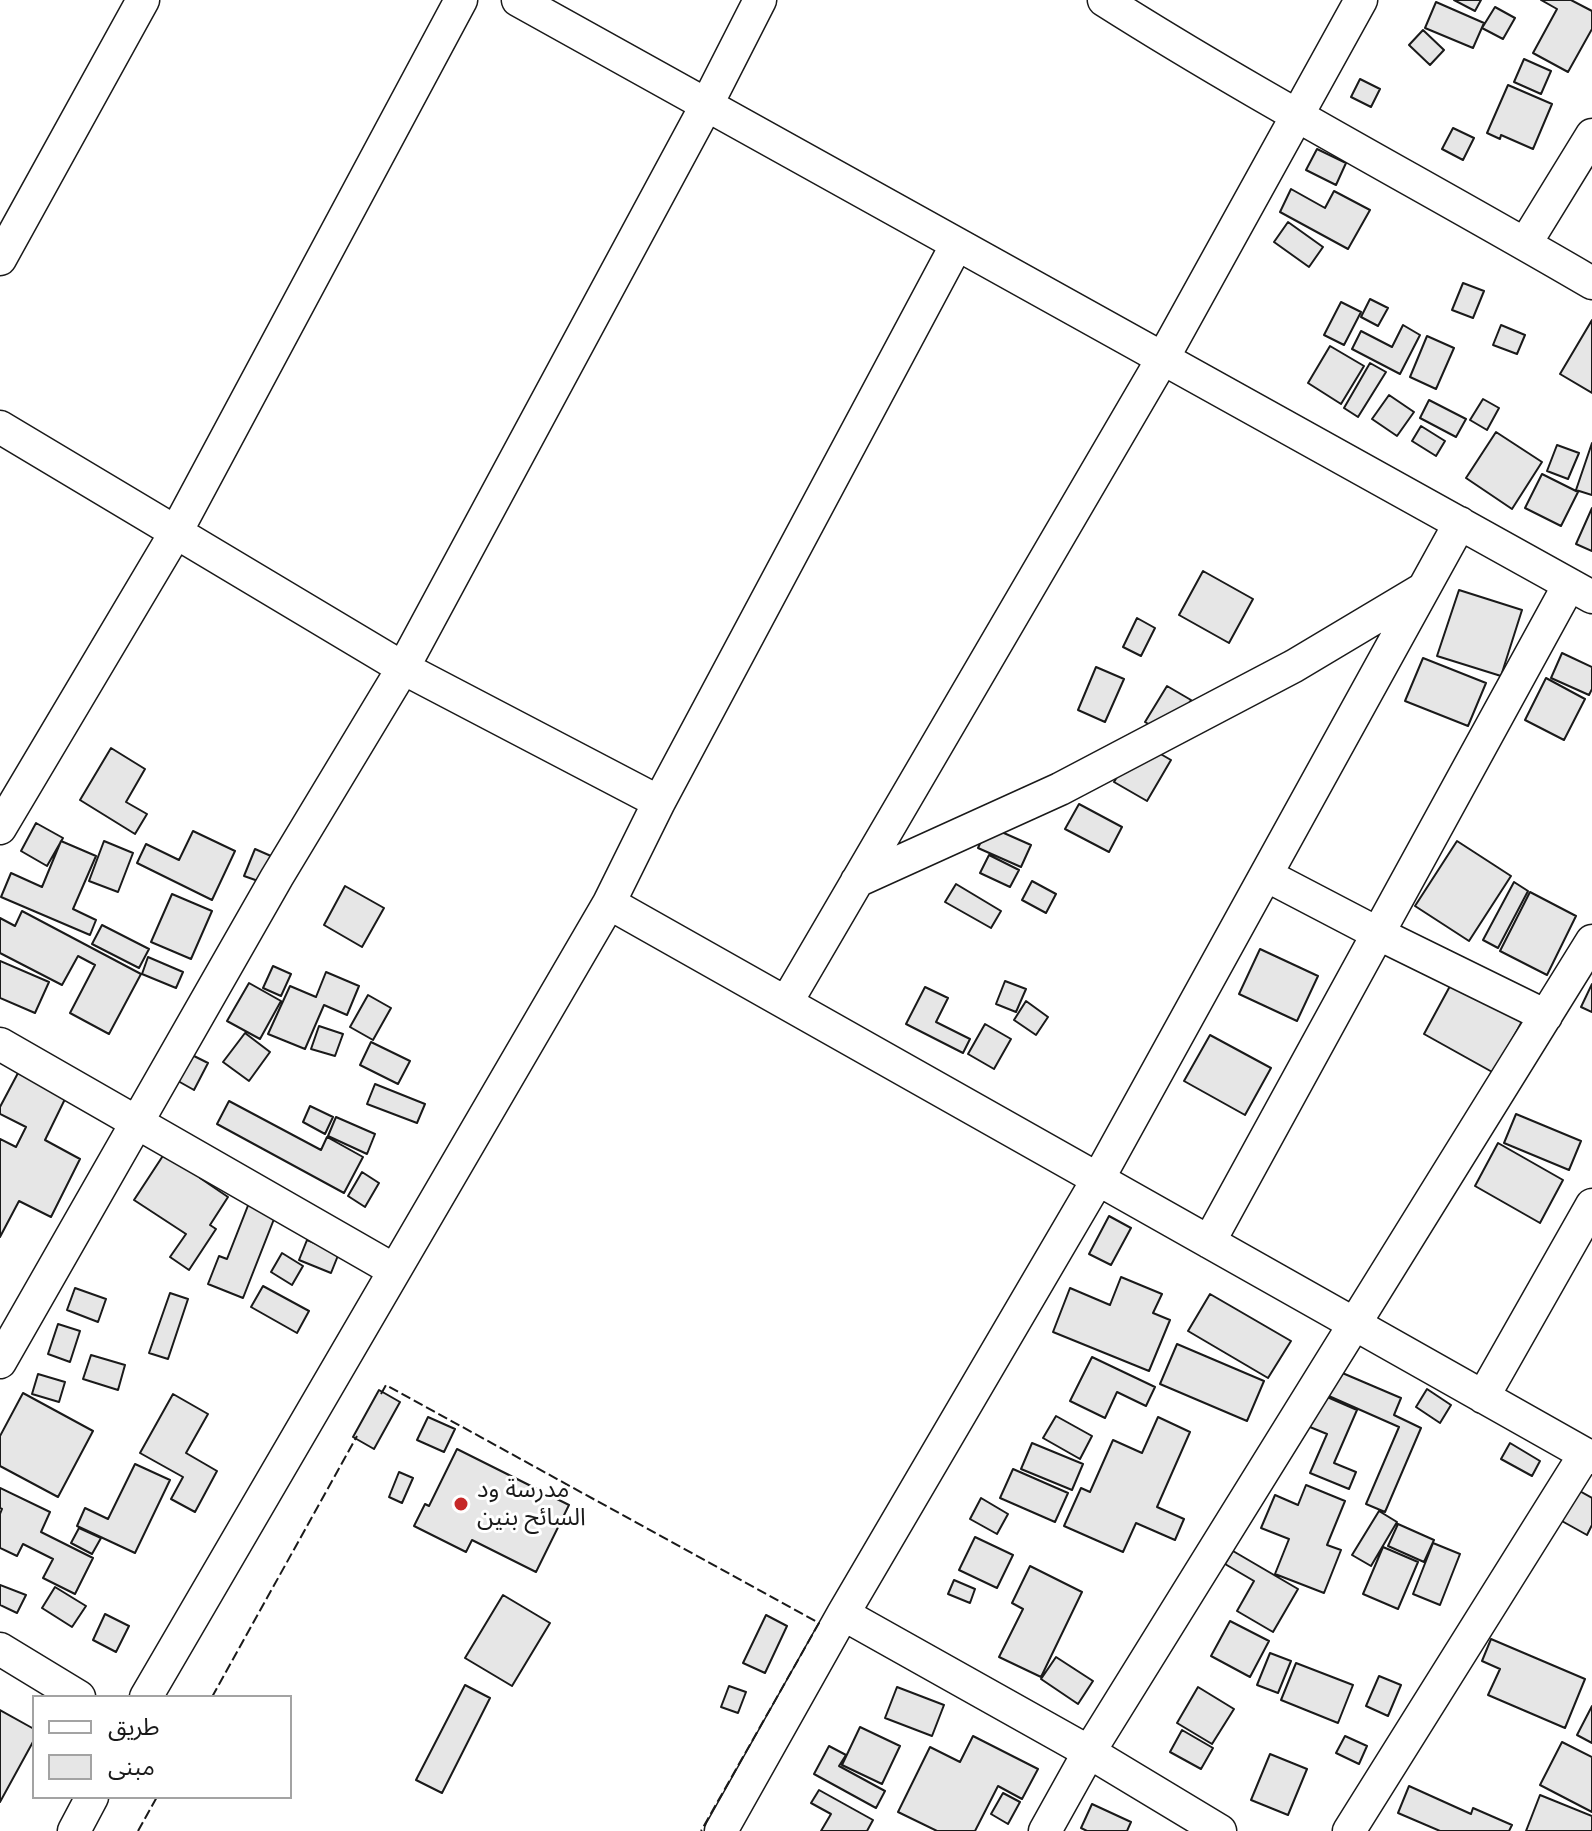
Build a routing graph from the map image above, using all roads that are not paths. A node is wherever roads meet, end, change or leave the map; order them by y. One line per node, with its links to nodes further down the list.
1 (143, 0): 12 (street)
2 (461, 0): 17 (street)
3 (518, 0): 7 (street)
4 (760, 0): 7 (street)
5 (1104, 0): 8 (street)
6 (1361, 0): 8 (street)
7 (706, 106): 10 (street); 20 (street)
8 (1296, 117): 11 (street); 14 (street)
9 (1592, 135): 11 (street)
10 (957, 244): 14 (street); 21 (street)
11 (1525, 244): 13 (street)
12 (0, 259)
13 (1592, 283)
14 (1163, 358): 16 (street); 24 (street)
15 (0, 427): 17 (street)
16 (1460, 523): 18 (street); 19 (street)
17 (176, 532): 20 (street); 22 (street)
18 (1424, 588): 23 (street); 24 (street)
19 (1580, 591): 26 (street)
20 (403, 668): 21 (street); 31 (street)
21 (659, 802): 25 (street)
22 (0, 828)
23 (1266, 875): 26 (street); 32 (street)
24 (857, 881): 28 (street)
25 (609, 903): 28 (street); 35 (street)
26 (1377, 933): 29 (street); 34 (street)
27 (1592, 941): 29 (street)
28 (786, 1003): 32 (street)
29 (1546, 1016): 36 (street)
30 (0, 1044): 31 (street)
31 (136, 1121): 35 (street); 37 (street)
32 (1098, 1179): 34 (street); 40 (street)
33 (1592, 1205): 38 (street)
34 (1209, 1242): 36 (street)
35 (394, 1270): 43 (street)
36 (1354, 1324): 38 (street); 44 (street)
37 (0, 1362)
38 (1483, 1397): 39 (street)
39 (1588, 1456): 50 (street)
40 (843, 1614): 44 (street); 47 (street)
41 (0, 1649): 42 (street)
42 (76, 1695)
43 (147, 1695)
44 (1089, 1752): 48 (street); 49 (street)
45 (91, 1799): 46 (street)
46 (74, 1831)
47 (721, 1831)
48 (1045, 1831)
49 (1220, 1831)
50 (1349, 1831)

